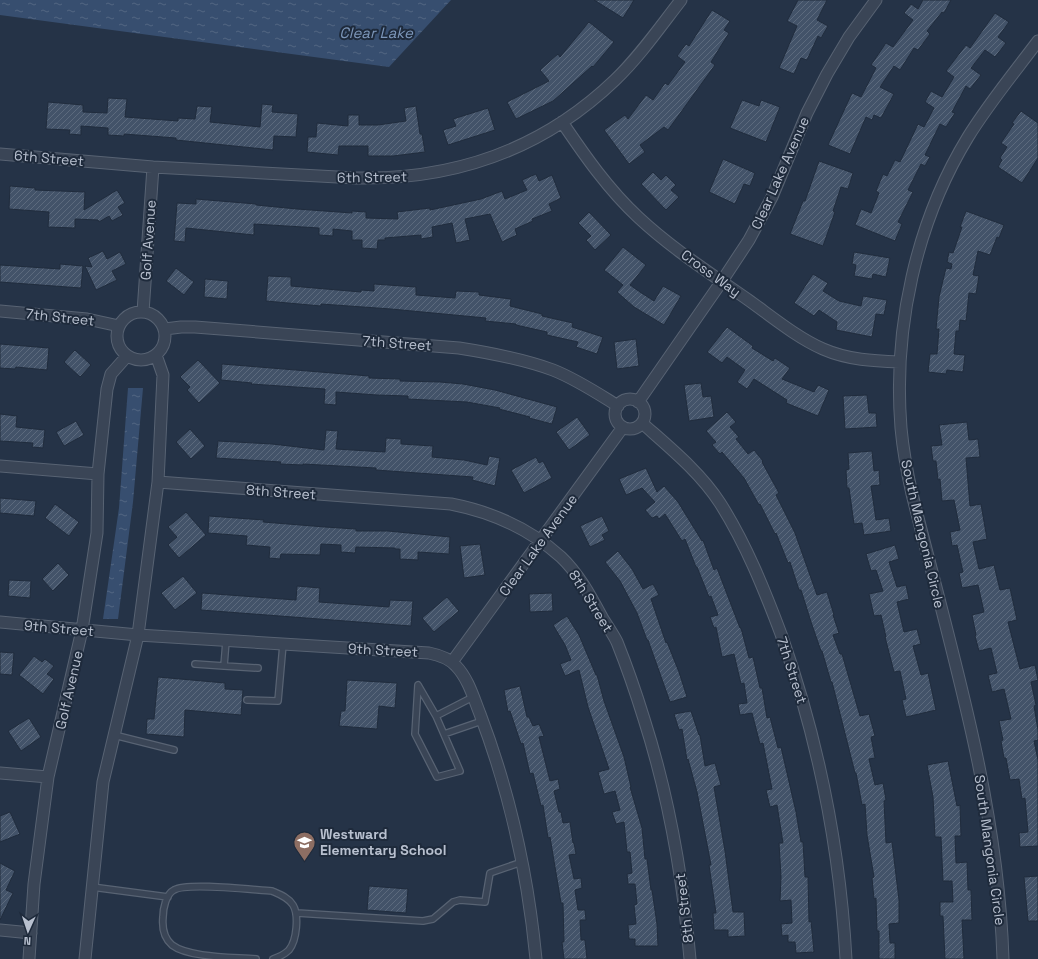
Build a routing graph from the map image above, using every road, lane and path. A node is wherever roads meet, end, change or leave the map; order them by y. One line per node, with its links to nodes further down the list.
1 (681, 0): 4 (street, 6th Street)
2 (876, 0): 7 (street, Clear Lake Avenue)
3 (1038, 41): 14 (street, South Mangonia Circle)
4 (562, 122): 6 (street, 6th Street); 7 (street, Cross Way)
5 (0, 154): 6 (street, 6th Street)
6 (153, 167): 9 (street, Golf Avenue)
7 (722, 281): 14 (street, Cross Way); 15 (street, Clear Lake Avenue)
8 (0, 311): 10 (street, 7th Street)
9 (143, 312): 10 (street); 11 (street)
10 (119, 326): 13 (street)
11 (164, 329): 12 (street); 16 (street, 7th Street)
12 (156, 355): 13 (street); 21 (street)
13 (127, 356): 20 (street, Golf Avenue)
14 (900, 362): 54 (street, South Mangonia Circle)
15 (638, 402): 16 (street); 17 (street)
16 (618, 406): 18 (street)
17 (642, 423): 18 (street); 53 (street, 7th Street)
18 (623, 427): 22 (street, Clear Lake Avenue)
19 (0, 466): 20 (street)
20 (98, 474): 24 (street, Golf Avenue)
21 (158, 482): 22 (street, 8th Street); 25 (street)
22 (540, 541): 28 (street, Clear Lake Avenue); 52 (street, 8th Street)
23 (0, 622): 24 (street, 9th Street)
24 (82, 630): 25 (street, 9th Street); 40 (street, Golf Avenue)
25 (138, 635): 26 (street, 9th Street); 37 (street)
26 (226, 641): 27 (street, 9th Street); 30 (lane)
27 (283, 644): 28 (street, 9th Street); 33 (lane)
28 (452, 662): 32 (street, 9th Street)
29 (195, 664): 30 (lane)
30 (224, 666): 31 (lane)
31 (258, 668)
32 (473, 697): 34 (lane); 35 (street, 9th Street)
33 (247, 700)
34 (436, 716): 36 (lane); 36 (lane)
35 (482, 721): 36 (lane); 41 (street, 9th Street)
36 (444, 734)
37 (114, 735): 38 (lane); 42 (street)
38 (174, 750)
39 (0, 773): 40 (street)
40 (48, 777): 46 (street, Golf Avenue)
41 (522, 862): 44 (lane); 51 (street, 9th Street)
42 (92, 887): 43 (lane); 48 (street)
43 (168, 897): 44 (lane); 49 (lane)
44 (296, 913): 50 (lane)
45 (0, 930): 46 (street)
46 (31, 933): 47 (street, Golf Avenue)
47 (29, 959)
48 (85, 959)
49 (256, 959)
50 (273, 959)
51 (536, 959)
52 (690, 959)
53 (846, 959)
54 (1003, 959)

